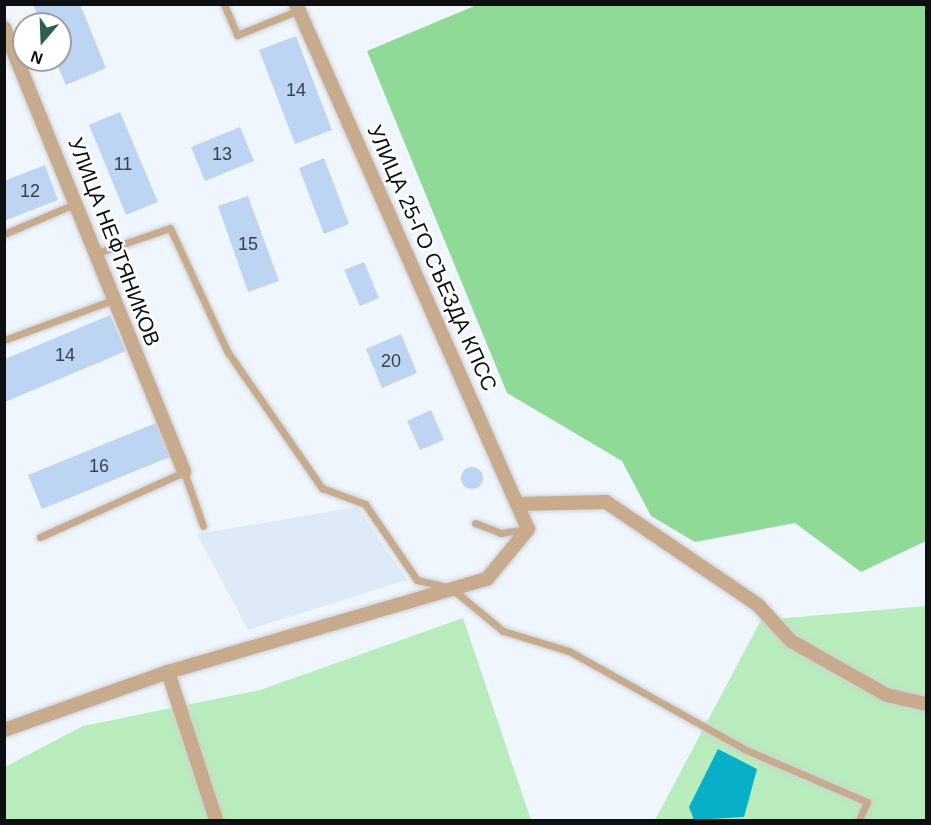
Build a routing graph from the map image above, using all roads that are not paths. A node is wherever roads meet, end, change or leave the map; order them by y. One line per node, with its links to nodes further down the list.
1 (224, 4): 2 (lane)
2 (298, 7): 10 (street, УЛИЦА 25-ГО СЪЕЗДА КПСС)
3 (4, 28): 4 (street, УЛИЦА НЕФТЯНИКОВ)
4 (79, 202): 5 (lane); 6 (street, УЛИЦА НЕФТЯНИКОВ)
5 (4, 234)
6 (97, 253): 7 (street, УЛИЦА НЕФТЯНИКОВ); 15 (lane)
7 (113, 300): 8 (lane); 9 (street, УЛИЦА НЕФТЯНИКОВ)
8 (4, 340)
9 (184, 472): 12 (lane); 14 (lane)
10 (518, 504): 13 (street, УЛИЦА 25-ГО СЪЕЗДА КПСС); 17 (street)
11 (476, 523): 13 (lane)
12 (203, 526)
13 (528, 529): 15 (street)
14 (40, 537)
15 (451, 588): 16 (street); 20 (lane)
16 (168, 672): 18 (street); 19 (street)
17 (927, 704)
18 (4, 730)
19 (216, 820)
20 (859, 820)

